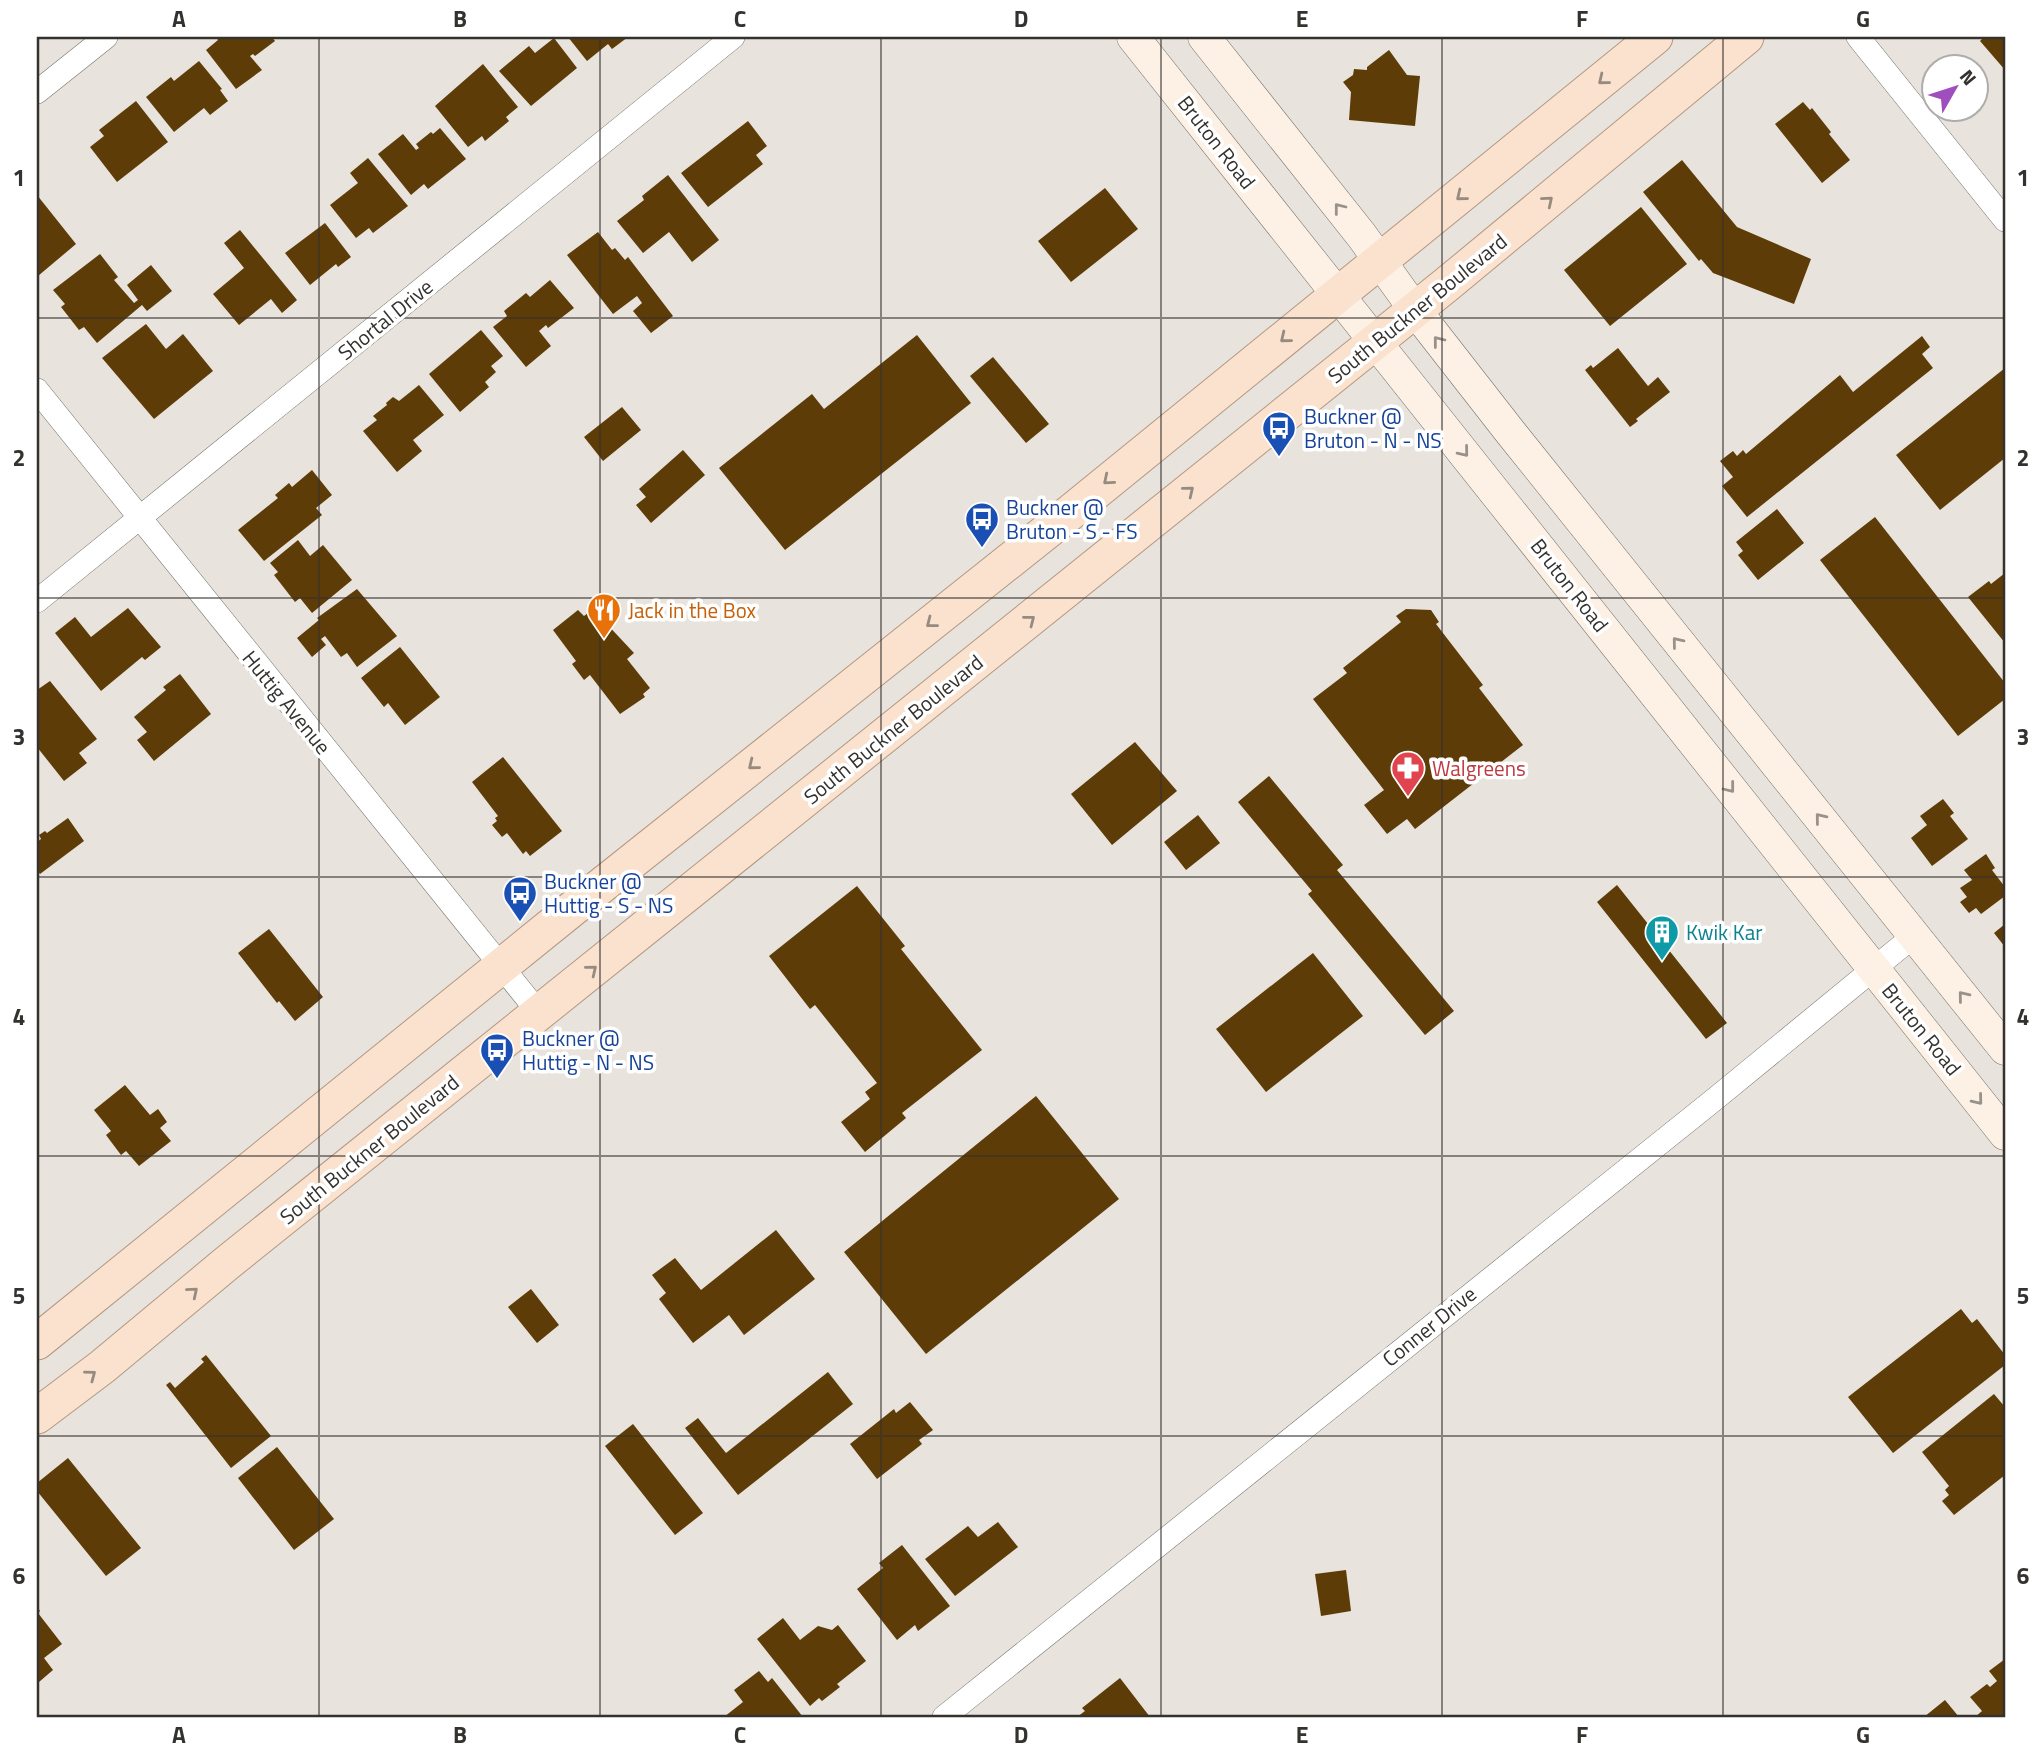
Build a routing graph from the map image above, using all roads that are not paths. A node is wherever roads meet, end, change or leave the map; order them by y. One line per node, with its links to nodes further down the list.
1 (106, 37): 8 (street)
2 (733, 37): 15 (street, Shortal Drive)
3 (1133, 37): 11 (main road, Bruton Road)
4 (1204, 37): 10 (main road, one-way to 4)
5 (1656, 37): 10 (main road, one-way to 10)
6 (1746, 37): 12 (main road, South Buckner Boulevard, one-way to 6)
7 (1858, 37): 9 (street)
8 (37, 92)
9 (2005, 220)
10 (1380, 263): 11 (main road); 12 (main road)
11 (1339, 296): 13 (main road, Bruton Road); 18 (main road, one-way to 18)
12 (1415, 310): 13 (main road, South Buckner Boulevard); 17 (main road, one-way to 12)
13 (1375, 342): 19 (main road, Bruton Road, one-way to 19); 20 (main road, South Buckner Boulevard, one-way to 13)
14 (37, 390): 15 (street, Huttig Avenue)
15 (139, 518): 16 (street, Shortal Drive); 18 (street, Huttig Avenue)
16 (37, 601)
17 (1914, 936): 19 (street, Conner Drive); 21 (main road, one-way to 17)
18 (501, 966): 20 (street, Huttig Avenue); 23 (main road)
19 (1874, 969): 22 (main road, Bruton Road, one-way to 22); 25 (street, Conner Drive)
20 (538, 1013): 24 (main road, South Buckner Boulevard, one-way to 20)
21 (2005, 1049)
22 (2005, 1134)
23 (37, 1342)
24 (37, 1416)
25 (944, 1717)

